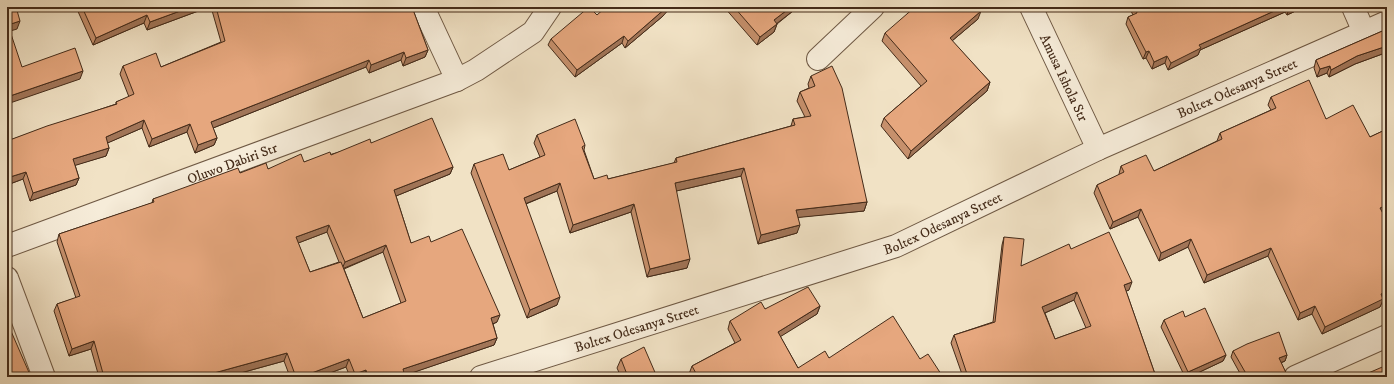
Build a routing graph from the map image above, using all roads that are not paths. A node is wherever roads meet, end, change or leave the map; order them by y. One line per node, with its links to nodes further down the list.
1 (423, 7): 9 (street)
2 (550, 7): 9 (street, Oluwo Dabiri Str)
3 (873, 7): 8 (street)
4 (1031, 7): 10 (street, Amusa Ishola Str)
5 (1353, 7): 7 (street)
6 (1387, 22): 7 (street, Boltex Odesanya Street)
7 (1364, 32): 10 (street, Boltex Odesanya Street)
8 (818, 59)
9 (457, 80): 11 (street, Oluwo Dabiri Str)
10 (1098, 149): 15 (street, Boltex Odesanya Street)
11 (7, 246)
12 (7, 278): 14 (street)
13 (1387, 336): 16 (street)
14 (44, 377)
15 (481, 377)
16 (1295, 377)

